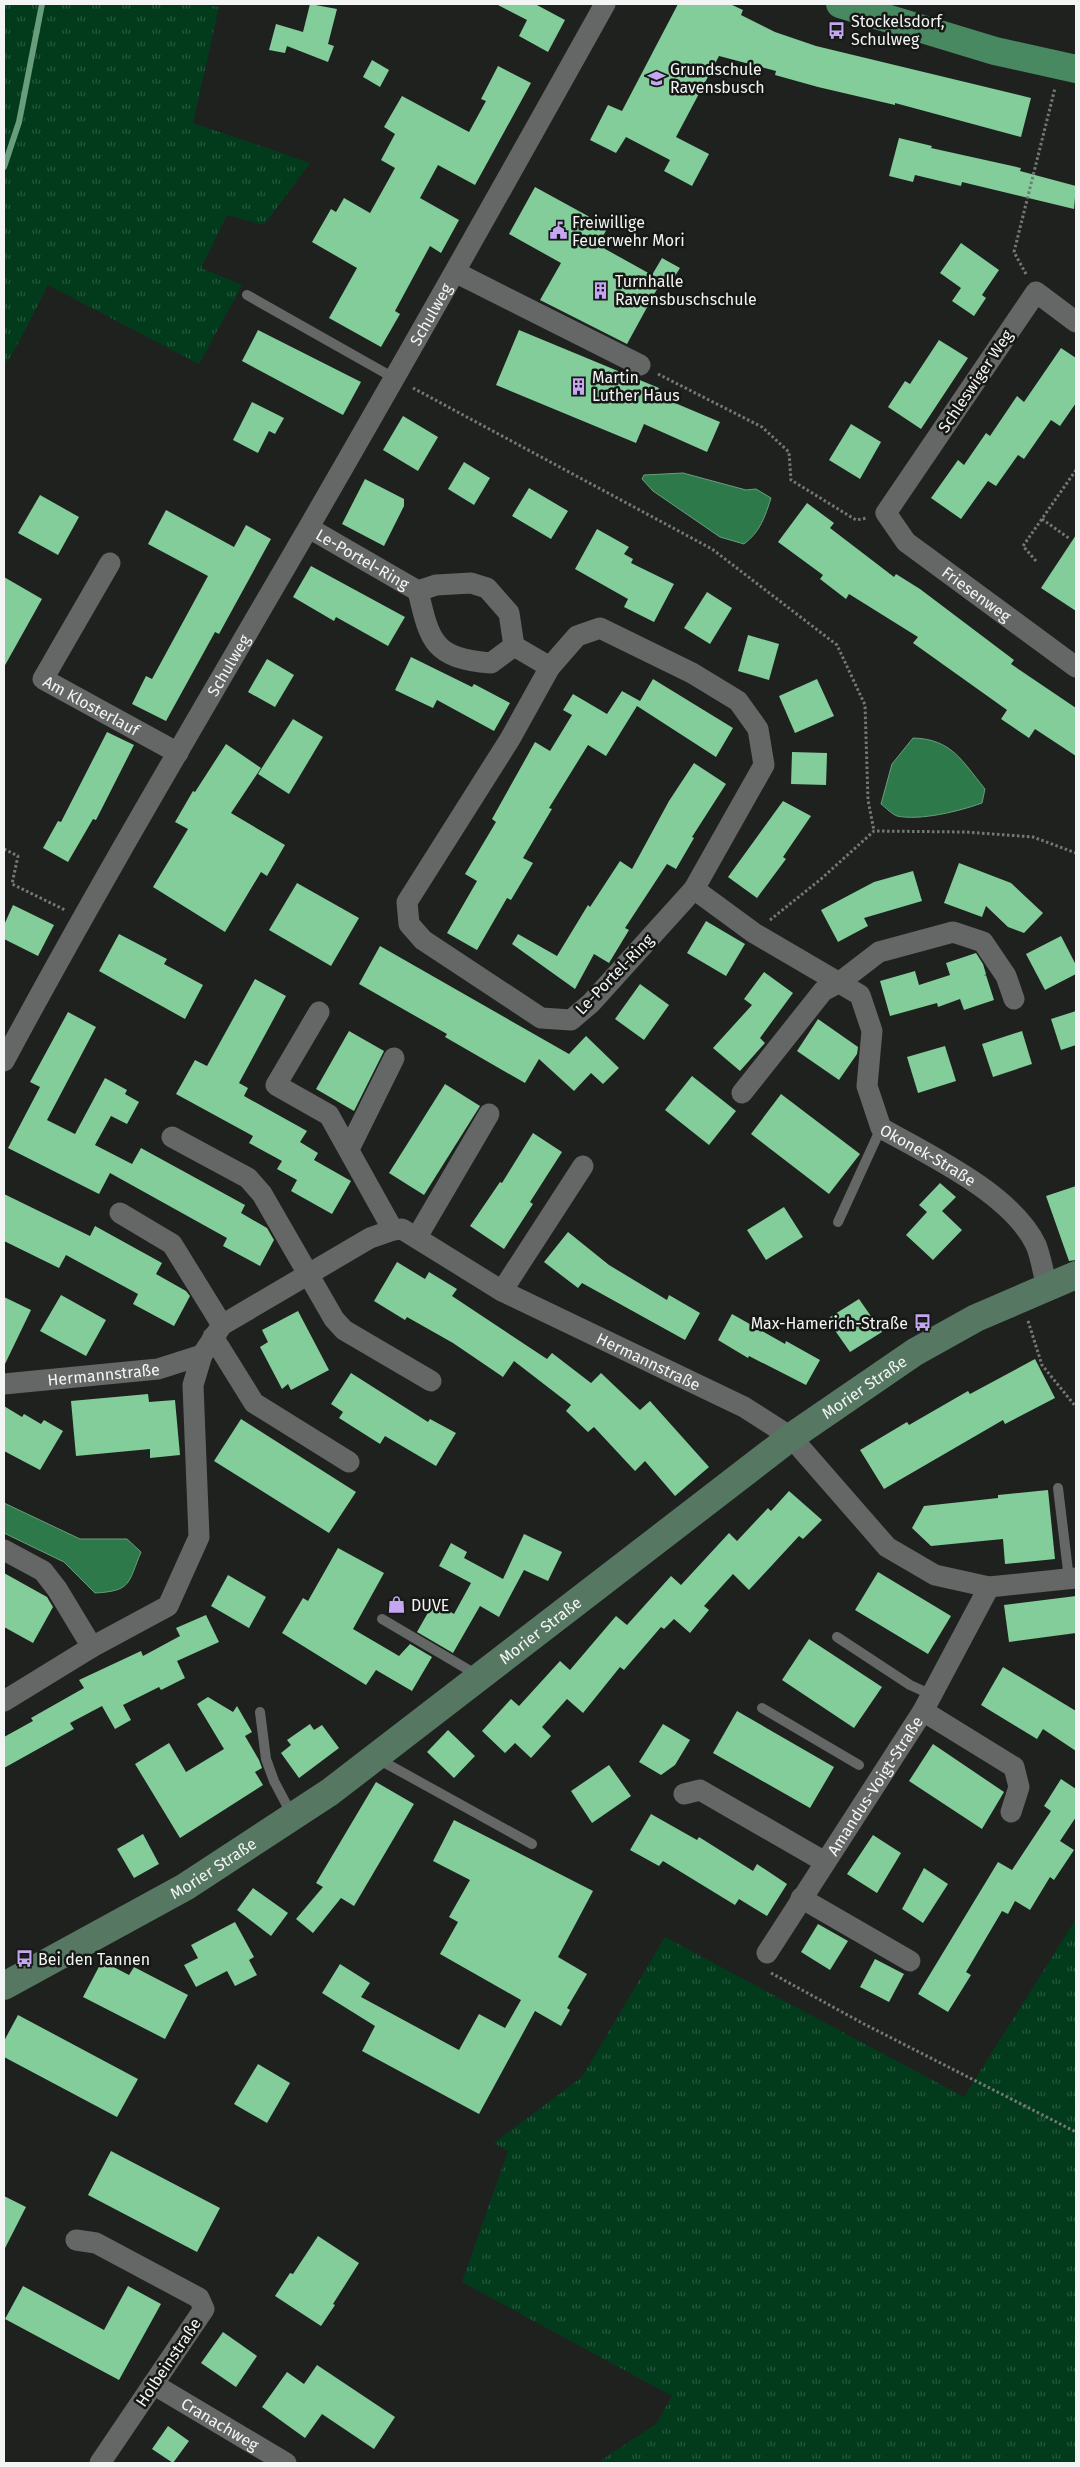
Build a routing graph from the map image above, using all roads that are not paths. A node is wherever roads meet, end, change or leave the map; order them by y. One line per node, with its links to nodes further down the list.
1 (605, 4): 4 (street, Schulweg)
2 (848, 5): 3 (main road)
3 (1068, 68)
4 (456, 272): 7 (street, Schulweg); 8 (street, Schulweg)
5 (247, 295): 8 (lane)
6 (1076, 322): 9 (street, Schleswiger Weg)
7 (640, 365)
8 (394, 378): 10 (street, Schulweg)
9 (886, 513): 15 (street, Friesenweg)
10 (309, 528): 12 (street, Le-Portel-Ring); 16 (street, Schulweg)
11 (110, 563): 16 (street, Am Klosterlauf)
12 (418, 591): 13 (street, Le-Portel-Ring); 13 (street, Le-Portel-Ring)
13 (514, 646): 14 (street)
14 (550, 667): 17 (street, Le-Portel-Ring); 17 (street, Le-Portel-Ring)
15 (1076, 667)
16 (178, 753): 22 (street, Schulweg)
17 (694, 889): 18 (street, Okonek-Straße)
18 (840, 982): 19 (street); 23 (street); 25 (street, Okonek-Straße)
19 (1014, 999)
20 (320, 1012): 27 (street)
21 (394, 1058): 27 (street)
22 (4, 1061)
23 (742, 1093)
24 (488, 1114): 32 (street)
25 (881, 1128): 30 (lane); 35 (street, Okonek-Straße)
26 (172, 1137): 33 (street)
27 (349, 1150): 31 (street)
28 (583, 1166): 36 (street)
29 (120, 1213): 37 (street)
30 (838, 1222)
31 (393, 1230): 32 (street, Hermannstraße); 33 (street)
32 (417, 1237): 36 (street, Hermannstraße)
33 (307, 1273): 37 (street); 39 (street)
34 (1076, 1276): 35 (main road, Morier Straße)
35 (1047, 1286): 41 (main road, Morier Straße)
36 (502, 1291): 41 (street, Hermannstraße)
37 (218, 1331): 38 (street); 42 (street)
38 (202, 1355): 40 (street, Hermannstraße); 49 (street)
39 (431, 1381)
40 (4, 1384)
41 (791, 1438): 46 (street); 50 (main road, Morier Straße)
42 (350, 1462)
43 (1058, 1488): 45 (lane)
44 (4, 1550): 49 (street)
45 (1072, 1578): 46 (street)
46 (989, 1587): 52 (street, Amandus-Voigt-Straße)
47 (382, 1619): 50 (lane)
48 (837, 1637): 52 (lane)
49 (92, 1647): 51 (street)
50 (480, 1677): 55 (main road, Morier Straße)
51 (7, 1693)
52 (926, 1702): 58 (street, Amandus-Voigt-Straße); 61 (street, Amandus-Voigt-Straße)
53 (762, 1708): 56 (lane)
54 (260, 1712): 59 (lane)
55 (375, 1757): 59 (main road, Morier Straße); 60 (lane)
56 (858, 1765)
57 (684, 1794): 61 (street, Amandus-Voigt-Straße)
58 (1011, 1812)
59 (293, 1816): 65 (main road, Morier Straße)
60 (532, 1844)
61 (825, 1862): 62 (street, Amandus-Voigt-Straße)
62 (801, 1898): 63 (street); 64 (street, Amandus-Voigt-Straße)
63 (910, 1961)
64 (768, 1963)
65 (4, 1986)
66 (76, 2240): 67 (street, Holbeinstraße)
67 (153, 2384): 68 (street, Holbeinstraße); 69 (street, Cranachweg)
68 (100, 2463)
69 (286, 2463)

